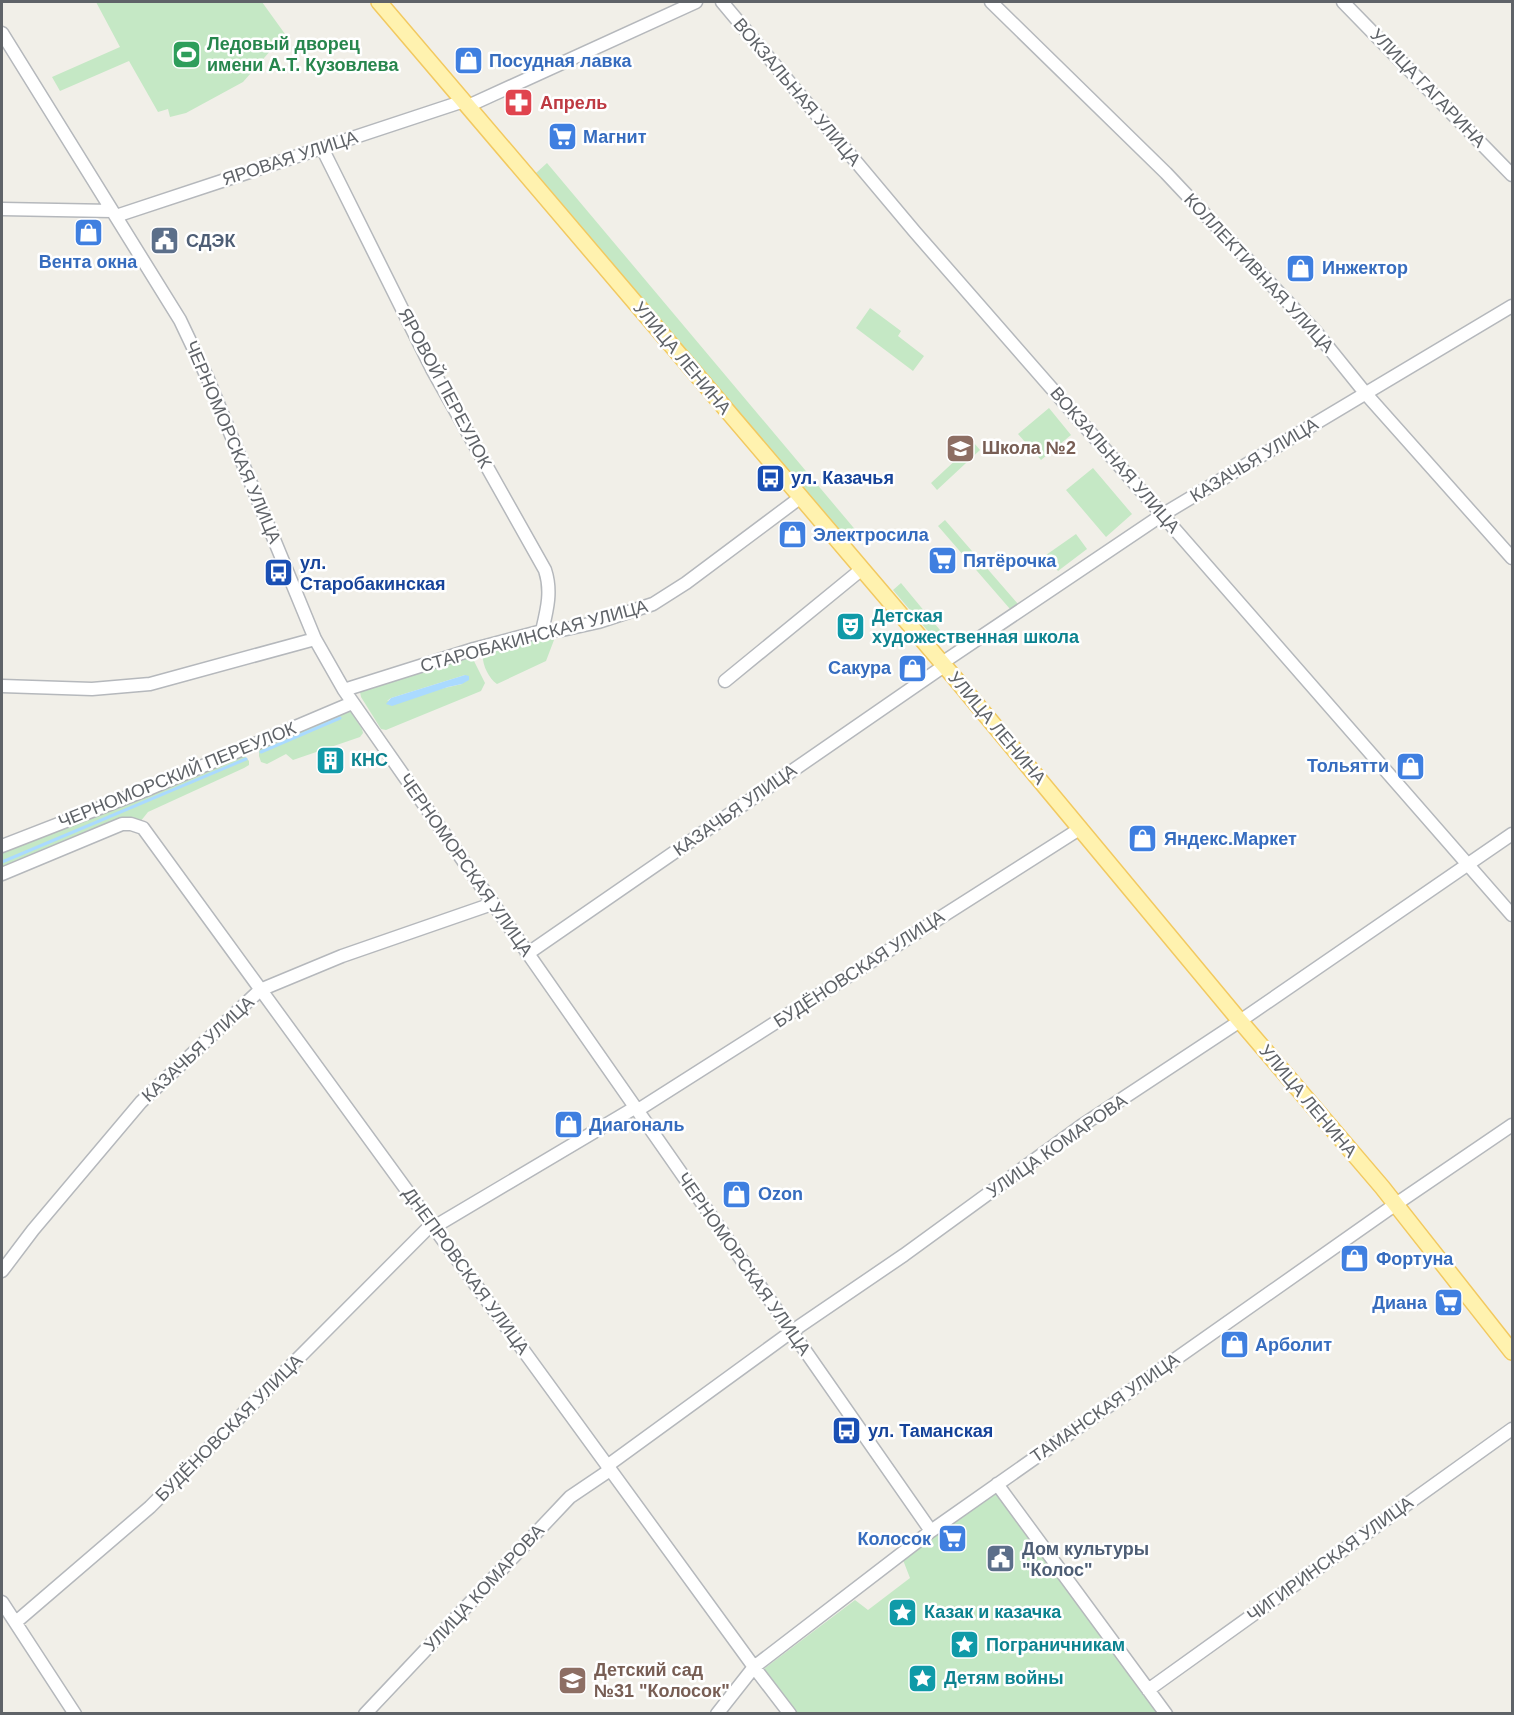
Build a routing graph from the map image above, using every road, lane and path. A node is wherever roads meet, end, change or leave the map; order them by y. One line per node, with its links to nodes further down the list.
1 (379, 2): 7 (main road, УЛИЦА ЛЕНИНА)
2 (696, 2): 7 (street, ЯРОВАЯ УЛИЦА)
3 (722, 2): 15 (street, ВОКЗАЛЬНАЯ УЛИЦА)
4 (991, 2): 13 (street, КОЛЛЕКТИВНАЯ УЛИЦА)
5 (1343, 2): 9 (street, УЛИЦА ГАГАРИНА)
6 (2, 33): 11 (street, ЧЕРНОМОРСКАЯ УЛИЦА)
7 (466, 104): 8 (street, ЯРОВАЯ УЛИЦА); 14 (main road, УЛИЦА ЛЕНИНА)
8 (322, 148): 11 (street, ЯРОВАЯ УЛИЦА); 18 (street, ЯРОВОЙ ПЕРЕУЛОК)
9 (1512, 175)
10 (2, 208): 11 (street, ЯРОВАЯ УЛИЦА)
11 (114, 213): 19 (street, ЧЕРНОМОРСКАЯ УЛИЦА)
12 (1512, 306): 13 (street, КАЗАЧЬЯ УЛИЦА)
13 (1366, 394): 15 (street, КАЗАЧЬЯ УЛИЦА); 16 (street, КОЛЛЕКТИВНАЯ УЛИЦА)
14 (801, 497): 17 (main road, УЛИЦА ЛЕНИНА); 18 (street, СТАРОБАКИНСКАЯ УЛИЦА)
15 (1162, 514): 20 (street, КАЗАЧЬЯ УЛИЦА); 28 (street, ВОКЗАЛЬНАЯ УЛИЦА)
16 (1512, 558)
17 (862, 569): 20 (main road, УЛИЦА ЛЕНИНА); 21 (street)
18 (542, 631): 23 (street, СТАРОБАКИНСКАЯ УЛИЦА)
19 (315, 639): 22 (street); 23 (street, ЧЕРНОМОРСКАЯ УЛИЦА)
20 (943, 664): 25 (main road, УЛИЦА ЛЕНИНА); 32 (street, КАЗАЧЬЯ УЛИЦА)
21 (725, 681)
22 (2, 686)
23 (344, 690): 24 (street, ЧЕРНОМОРСКАЯ УЛИЦА)
24 (352, 703): 27 (street, ЧЕРНОМОРСКИЙ ПЕРЕУЛОК); 30 (street, ЧЕРНОМОРСКАЯ УЛИЦА)
25 (1081, 828): 34 (main road, УЛИЦА ЛЕНИНА); 35 (street, БУДЁНОВСКАЯ УЛИЦА)
26 (1512, 834): 28 (street, УЛИЦА КОМАРОВА)
27 (2, 846)
28 (1470, 865): 31 (street, ВОКЗАЛЬНАЯ УЛИЦА); 34 (street, УЛИЦА КОМАРОВА)
29 (2, 874): 33 (street, ДНЕПРОВСКАЯ УЛИЦА)
30 (492, 904): 32 (street, ЧЕРНОМОРСКАЯ УЛИЦА); 33 (street, КАЗАЧЬЯ УЛИЦА)
31 (1512, 915)
32 (527, 954): 35 (street, ЧЕРНОМОРСКАЯ УЛИЦА)
33 (260, 990): 38 (street, ДНЕПРОВСКАЯ УЛИЦА); 39 (street, КАЗАЧЬЯ УЛИЦА)
34 (1240, 1021): 37 (main road, УЛИЦА ЛЕНИНА); 40 (street, УЛИЦА КОМАРОВА)
35 (637, 1109): 38 (street, БУДЁНОВСКАЯ УЛИЦА); 40 (street, ЧЕРНОМОРСКАЯ УЛИЦА)
36 (1512, 1125): 37 (street, ТАМАНСКАЯ УЛИЦА)
37 (1396, 1204): 41 (main road, УЛИЦА ЛЕНИНА); 44 (street, ТАМАНСКАЯ УЛИЦА)
38 (433, 1226): 43 (street, ДНЕПРОВСКАЯ УЛИЦА); 47 (street, БУДЁНОВСКАЯ УЛИЦА)
39 (2, 1271)
40 (791, 1332): 43 (street, УЛИЦА КОМАРОВА); 45 (street, ЧЕРНОМОРСКАЯ УЛИЦА)
41 (1512, 1352)
42 (1512, 1429): 49 (street, ЧИГИРИНСКАЯ УЛИЦА)
43 (608, 1468): 48 (street, ДНЕПРОВСКАЯ УЛИЦА); 51 (street, УЛИЦА КОМАРОВА)
44 (997, 1484): 45 (street, ТАМАНСКАЯ УЛИЦА); 49 (street)
45 (931, 1531): 48 (street, ТАМАНСКАЯ УЛИЦА)
46 (2, 1602): 47 (street)
47 (16, 1622): 50 (street)
48 (754, 1668): 52 (street, ТАМАНСКАЯ УЛИЦА); 53 (street, ДНЕПРОВСКАЯ УЛИЦА)
49 (1148, 1690): 54 (street)
50 (75, 1713)
51 (365, 1713)
52 (717, 1713)
53 (790, 1713)
54 (1166, 1713)

